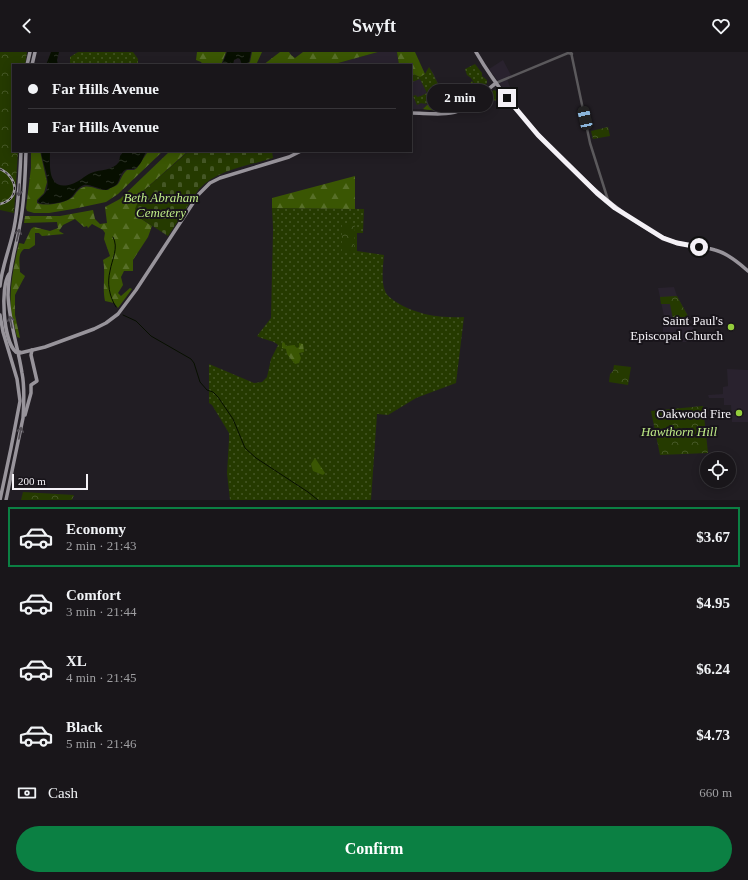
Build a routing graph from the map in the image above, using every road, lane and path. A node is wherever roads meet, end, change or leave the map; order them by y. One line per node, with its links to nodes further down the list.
1 (30, 52): 6 (main road)
2 (38, 52): 5 (main road)
3 (476, 52): 8 (main road)
4 (571, 53): 8 (street); 13 (street)
5 (34, 54): 7 (main road)
6 (28, 64)
7 (32, 64)
8 (496, 83): 9 (main road); 13 (main road)
9 (412, 113)
10 (21, 152): 16 (main road, one-way to 16)
11 (26, 152): 15 (main road, one-way to 11)
12 (299, 152): 18 (main road)
13 (609, 203): 14 (main road)
14 (748, 270)
15 (9, 273): 19 (main road); 21 (main road, one-way to 15)
16 (0, 286)
17 (0, 315): 20 (main road)
18 (32, 350): 19 (main road); 21 (main road)
19 (19, 353): 20 (main road)
20 (11, 356): 22 (main road)
21 (23, 418): 23 (main road, one-way to 21)
22 (0, 500)
23 (6, 500)

